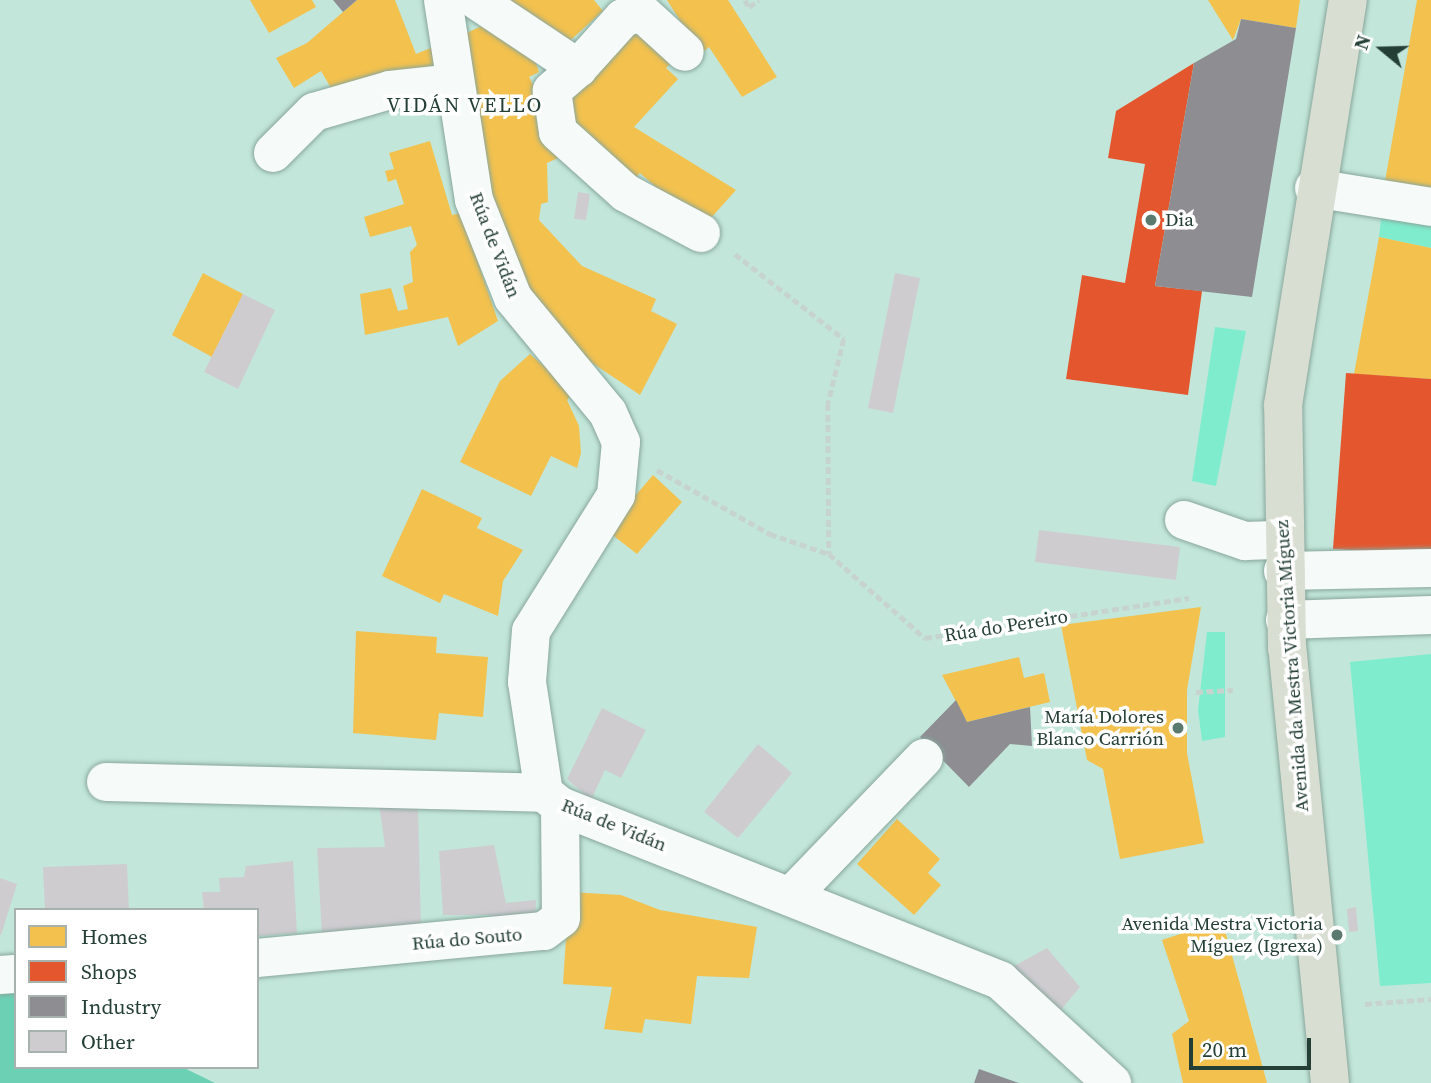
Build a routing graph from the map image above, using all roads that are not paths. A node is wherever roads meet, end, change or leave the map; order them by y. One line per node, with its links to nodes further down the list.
1 (443, 0): 6 (street, Rúa de Vidán)
2 (476, 0): 5 (street)
3 (1348, 0): 8 (main road, Avenida da Mestra Victoria Míguez)
4 (685, 52): 5 (street)
5 (578, 68): 10 (street)
6 (453, 83): 7 (street); 18 (street, Rúa de Vidán)
7 (273, 153)
8 (1314, 188): 9 (street); 12 (main road, Avenida da Mestra Victoria Míguez)
9 (1431, 207)
10 (701, 233)
11 (1184, 520): 12 (street)
12 (1283, 556): 13 (street); 15 (main road, Avenida da Mestra Victoria Míguez)
13 (1431, 568)
14 (1431, 615): 15 (street)
15 (1285, 620): 22 (main road, Avenida da Mestra Victoria Míguez)
16 (924, 758): 19 (street)
17 (106, 782): 18 (street)
18 (552, 799): 19 (street, Rúa de Vidán); 20 (street, Rúa do Souto)
19 (792, 895): 21 (street, Rúa de Vidán)
20 (259, 958)
21 (1112, 1083)
22 (1330, 1083)

